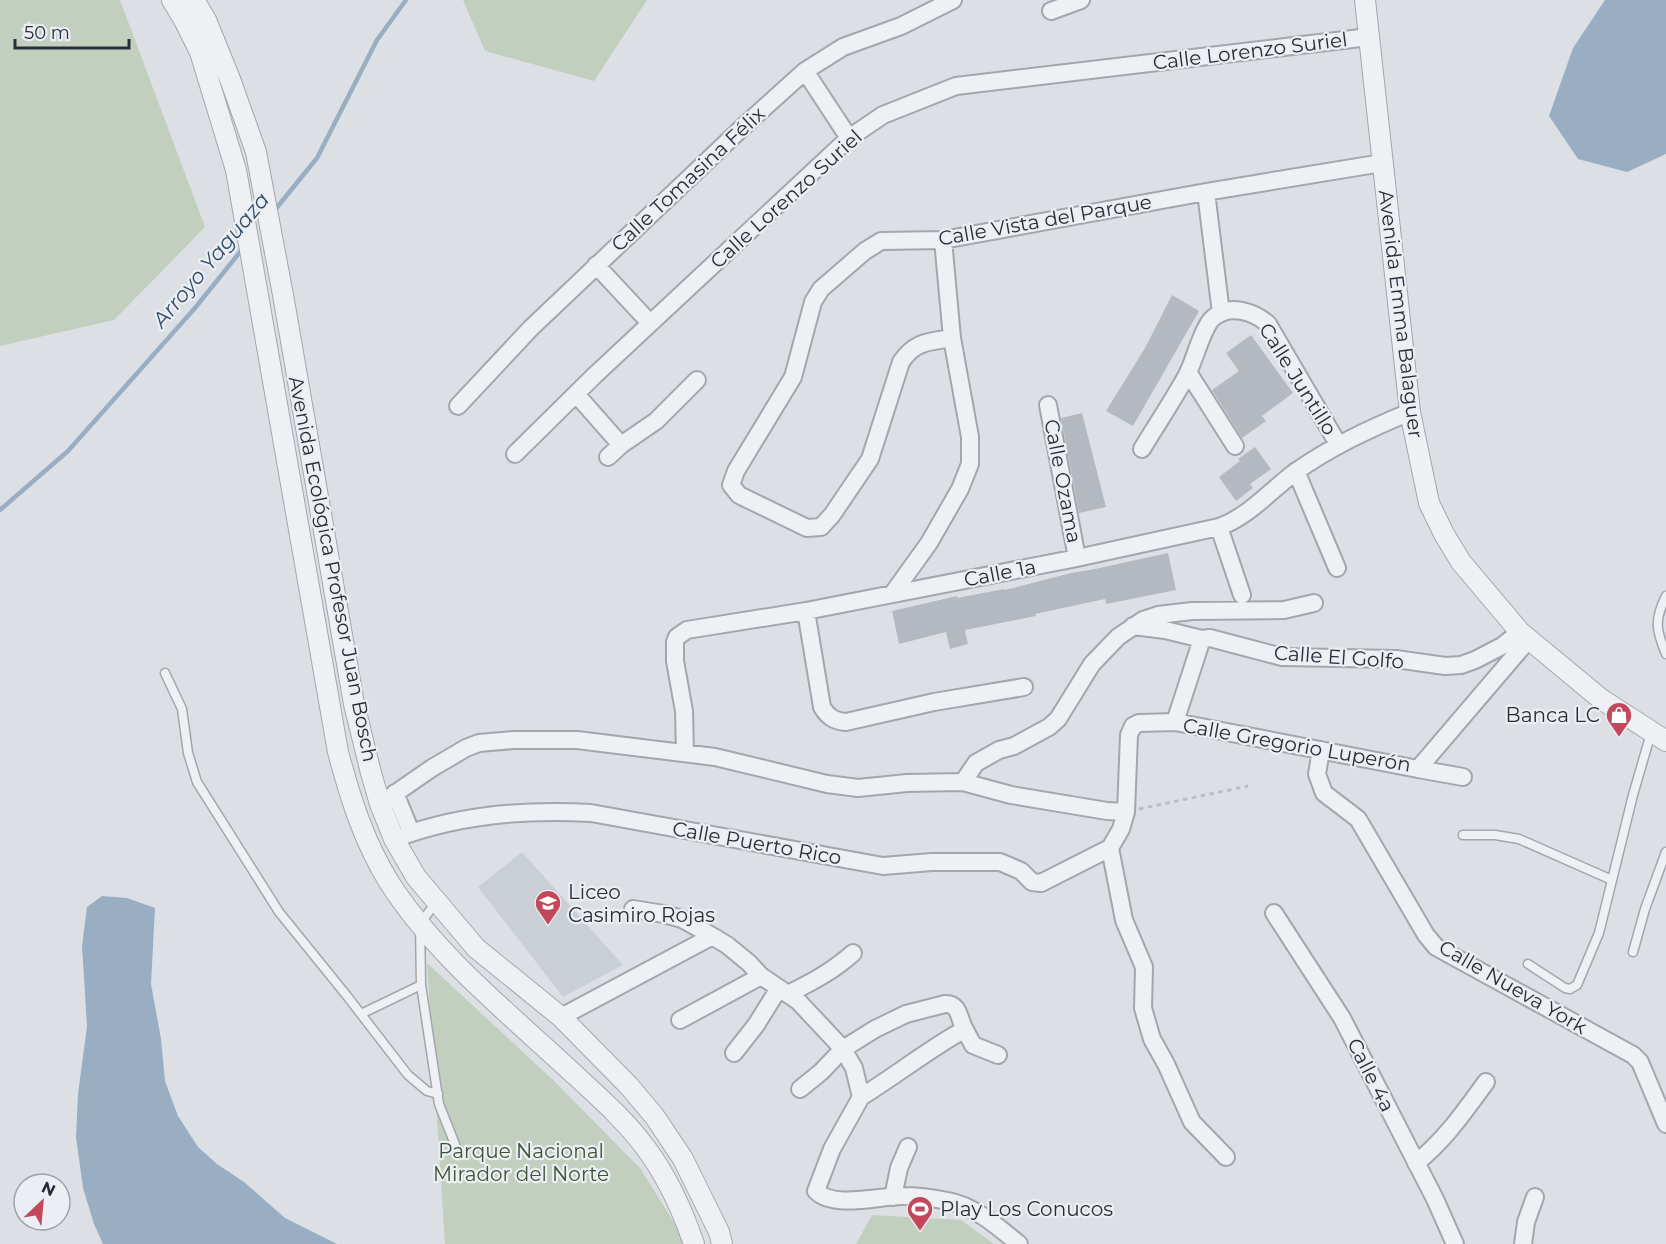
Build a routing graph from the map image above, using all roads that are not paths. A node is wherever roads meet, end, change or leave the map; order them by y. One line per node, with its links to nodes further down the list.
1 (172, 0): 21 (street, Avenida Ecológica Profesor Juan Bosch)
2 (194, 0): 19 (street, Avenida Ecológica Profesor Juan Bosch)
3 (953, 0): 8 (street, Calle Tomasina Félix)
4 (1081, 0): 6 (street)
5 (1365, 0): 7 (street, Avenida Emma Balaguer)
6 (1051, 11)
7 (1369, 37): 9 (street, Calle Lorenzo Suriel); 10 (street, Avenida Emma Balaguer)
8 (805, 70): 9 (street); 13 (street, Calle Tomasina Félix)
9 (849, 138): 15 (street, Calle Lorenzo Suriel)
10 (1382, 163): 11 (street, Calle Vista del Parque); 24 (street, Avenida Emma Balaguer)
11 (1206, 192): 12 (street, Calle Vista del Parque); 14 (street)
12 (943, 240): 16 (street); 16 (street, Calle Vista del Parque)
13 (596, 265): 15 (street); 23 (street, Calle Tomasina Félix)
14 (1221, 313): 17 (street); 25 (street, Calle Juntillo)
15 (650, 323): 20 (street, Calle Lorenzo Suriel)
16 (952, 338): 35 (street)
17 (1188, 372): 27 (street); 28 (street)
18 (697, 380): 26 (street)
19 (300, 392): 21 (street); 53 (street, Avenida Ecológica Profesor Juan Bosch)
20 (576, 394): 26 (street); 29 (street, Calle Lorenzo Suriel)
21 (275, 395): 63 (street, Avenida Ecológica Profesor Juan Bosch)
22 (1048, 405): 33 (street, Calle Ozama)
23 (458, 406)
24 (1410, 412): 25 (street, Calle 1a); 41 (street, Avenida Emma Balaguer)
25 (1338, 444): 31 (street, Calle 1a)
26 (621, 445): 30 (street)
27 (1235, 446)
28 (1142, 449)
29 (515, 454)
30 (608, 457)
31 (1296, 471): 32 (street, Calle 1a); 34 (street)
32 (1219, 527): 33 (street, Calle 1a); 36 (street)
33 (1077, 558): 35 (street, Calle 1a)
34 (1337, 568)
35 (893, 593): 39 (street, Calle 1a)
36 (1242, 595)
37 (1666, 596): 43 (lane)
38 (1314, 603): 40 (street)
39 (806, 610): 45 (street); 49 (street, Calle 1a)
40 (1132, 626): 42 (street, Calle El Golfo); 52 (street)
41 (1525, 635): 42 (street, Calle El Golfo); 47 (street, Avenida Emma Balaguer); 50 (street, Calle Gregorio Luperón)
42 (1202, 639): 46 (street)
43 (1666, 654)
44 (165, 674): 71 (lane)
45 (1024, 687)
46 (1175, 722): 48 (street, Calle Gregorio Luperón); 54 (street, Calle Gregorio Luperón)
47 (1659, 737): 59 (lane)
48 (1321, 750): 50 (street, Calle Gregorio Luperón); 82 (street, Calle Nueva York)
49 (685, 753): 52 (street); 53 (street)
50 (1418, 769): 51 (street)
51 (1463, 777)
52 (963, 782): 54 (street)
53 (388, 799): 56 (street, Avenida Ecológica Profesor Juan Bosch)
54 (1126, 812): 57 (street, Calle Gregorio Luperón)
55 (1463, 835): 59 (lane)
56 (403, 836): 57 (street, Calle Puerto Rico); 60 (street, Avenida Ecológica Profesor Juan Bosch)
57 (1110, 848): 85 (street)
58 (1666, 852): 66 (lane)
59 (1612, 880): 67 (lane)
60 (436, 902): 63 (lane); 72 (street, Avenida Ecológica Profesor Juan Bosch)
61 (633, 909): 64 (street)
62 (1274, 913): 86 (street, Calle 4a)
63 (420, 924): 69 (lane); 89 (street, Avenida Ecológica Profesor Juan Bosch)
64 (716, 938): 68 (street); 72 (street)
65 (853, 952): 70 (street)
66 (1633, 952)
67 (1528, 964)
68 (761, 976): 70 (street); 73 (street)
69 (421, 985): 71 (lane); 80 (lane)
70 (783, 991): 75 (street); 76 (street)
71 (361, 1014): 80 (lane)
72 (561, 1017): 90 (street, Avenida Ecológica Profesor Juan Bosch)
73 (680, 1020)
74 (963, 1026): 75 (street); 77 (street); 81 (street)
75 (843, 1049): 79 (street); 81 (street)
76 (734, 1053)
77 (998, 1055)
78 (1486, 1082): 86 (street)
79 (800, 1089)
80 (438, 1094): 84 (lane)
81 (861, 1097): 87 (street)
82 (1666, 1124)
83 (908, 1147): 87 (street)
84 (458, 1152)
85 (1226, 1157)
86 (1416, 1162): 92 (street, Calle 4a)
87 (893, 1197): 91 (street)
88 (1535, 1197): 93 (street)
89 (693, 1244)
90 (722, 1244)
91 (1019, 1244)
92 (1455, 1244)
93 (1523, 1244)

